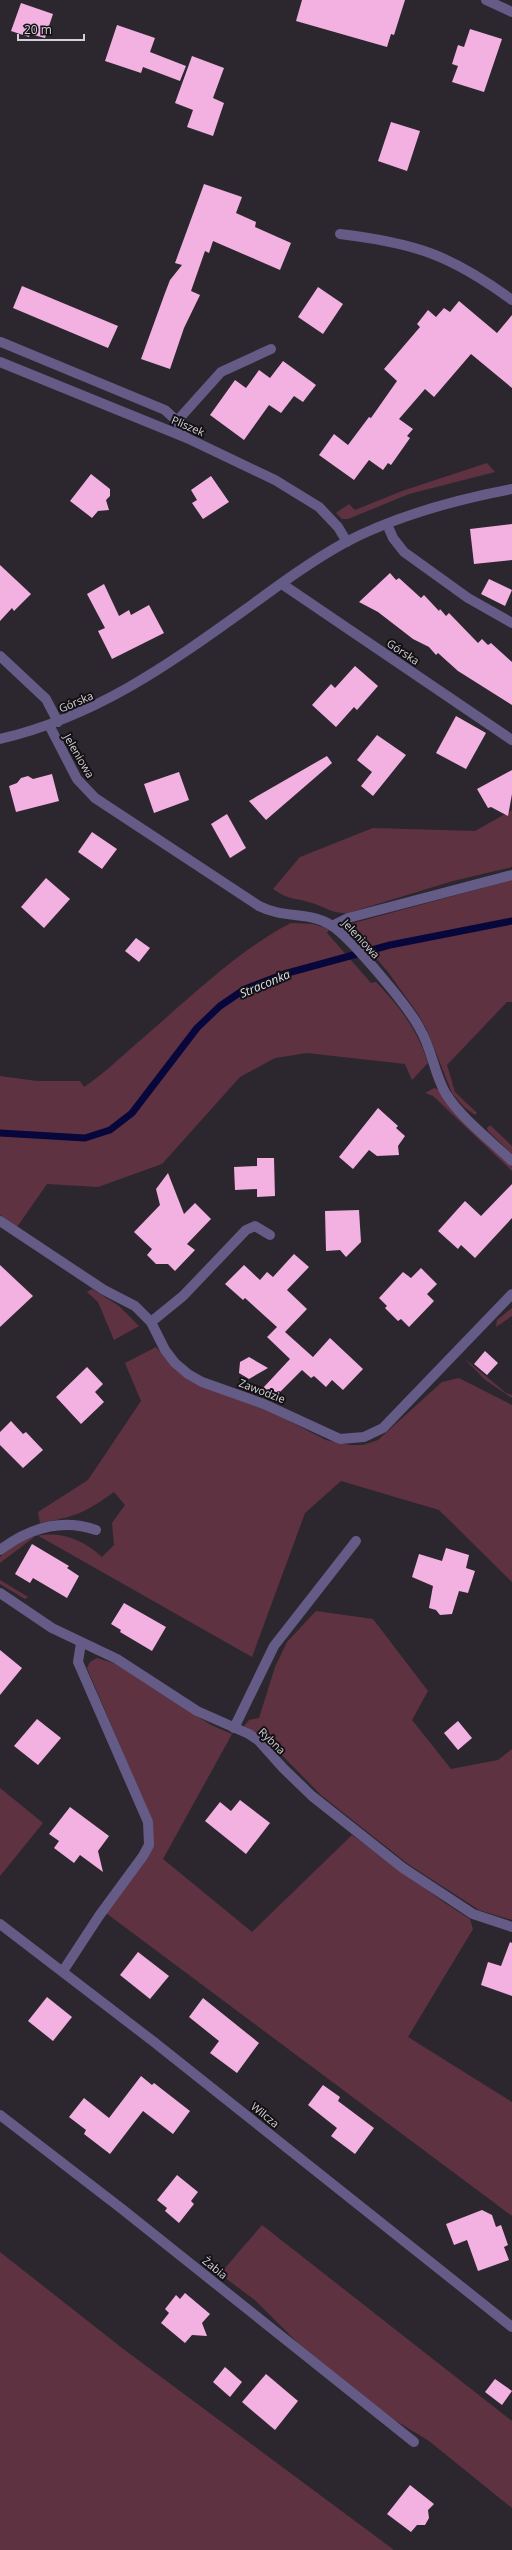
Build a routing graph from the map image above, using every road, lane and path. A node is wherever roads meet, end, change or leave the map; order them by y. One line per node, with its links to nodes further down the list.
1 (486, 0): 2 (street)
2 (512, 12)
3 (340, 234): 4 (street)
4 (512, 300)
5 (1, 342): 8 (street)
6 (271, 349): 8 (street)
7 (0, 362): 9 (street, Pliszek)
8 (177, 420): 9 (street)
9 (187, 438): 12 (street, Pliszek)
10 (512, 489): 11 (street, Górska)
11 (387, 524): 12 (street, Górska); 14 (street)
12 (347, 542): 13 (street, Górska)
13 (282, 584): 16 (street, Górska); 18 (street, Górska)
14 (512, 623)
15 (0, 656): 16 (street, Górska)
16 (54, 723): 17 (street, Górska); 20 (street, Jeleniowa)
17 (0, 739)
18 (512, 740)
19 (512, 875): 20 (street)
20 (332, 926): 21 (street, Jeleniowa)
21 (512, 1161)
22 (0, 1221): 25 (street, Zawodzie)
23 (270, 1235): 25 (street)
24 (512, 1294): 25 (street, Zawodzie)
25 (151, 1322)
26 (96, 1530): 28 (street)
27 (356, 1541): 31 (street)
28 (0, 1550)
29 (0, 1594): 30 (street, Rybna)
30 (81, 1643): 31 (street, Rybna); 34 (street)
31 (234, 1728): 33 (street, Rybna)
32 (0, 1924): 34 (street, Wilcza)
33 (512, 1927)
34 (63, 1971): 36 (street, Wilcza)
35 (0, 2115): 37 (street, Żabia)
36 (512, 2328)
37 (414, 2442)

